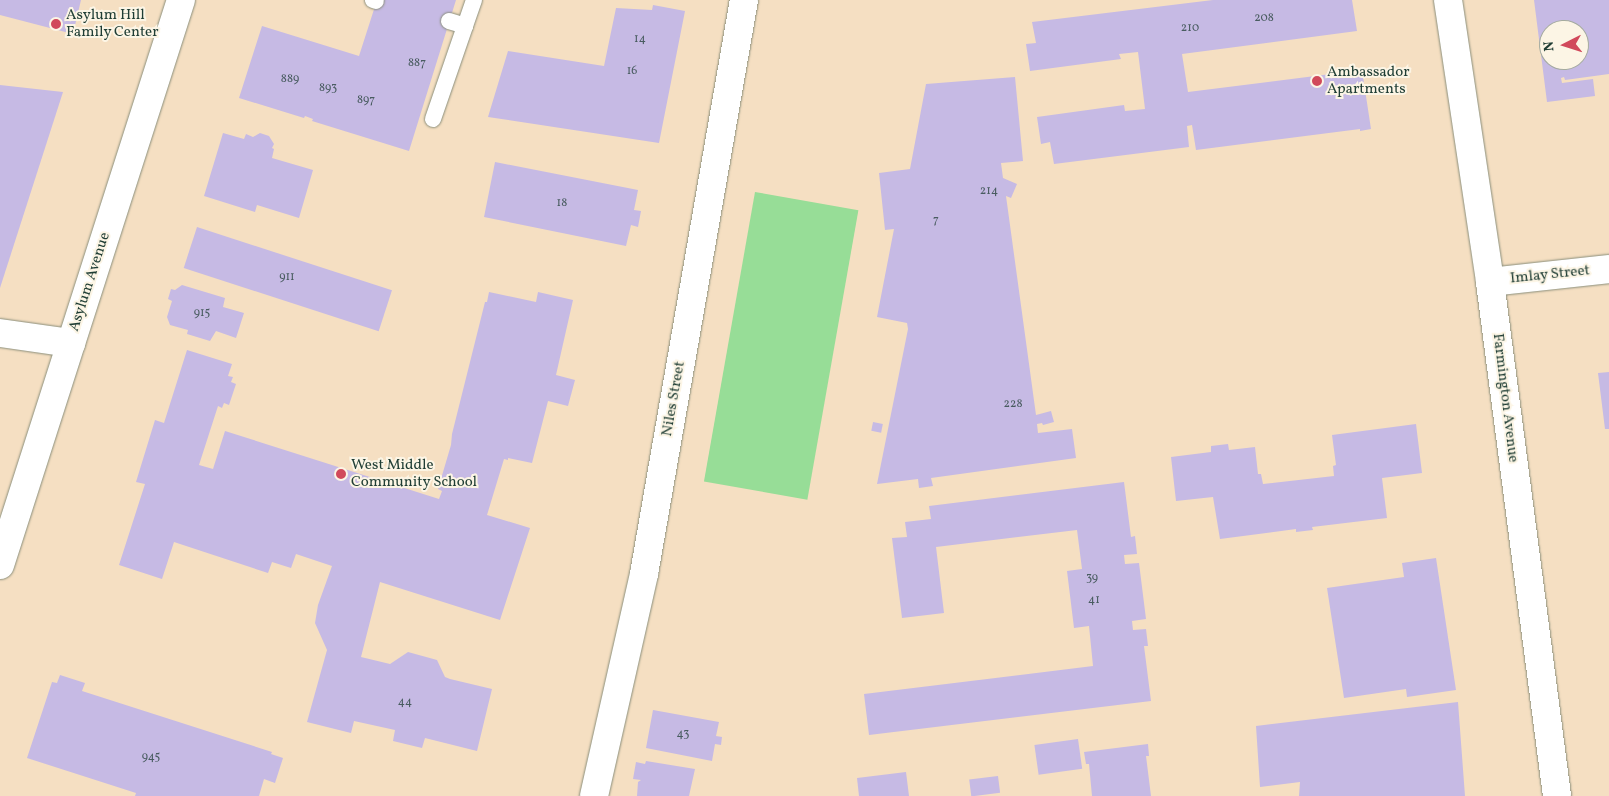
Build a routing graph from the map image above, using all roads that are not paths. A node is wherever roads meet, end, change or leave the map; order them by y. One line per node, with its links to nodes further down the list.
1 (181, 0): 11 (main road, Asylum Avenue)
2 (474, 0): 6 (lane)
3 (744, 0): 13 (main road, Niles Street)
4 (1448, 0): 9 (main road, Farmington Avenue)
5 (449, 21): 6 (lane)
6 (465, 26): 7 (lane)
7 (433, 120)
8 (1609, 269): 9 (main road, Imlay Street)
9 (1490, 282): 14 (main road, Farmington Avenue)
10 (0, 333): 11 (main road)
11 (71, 342): 12 (main road, Asylum Avenue)
12 (0, 565)
13 (594, 796)
14 (1557, 796)

